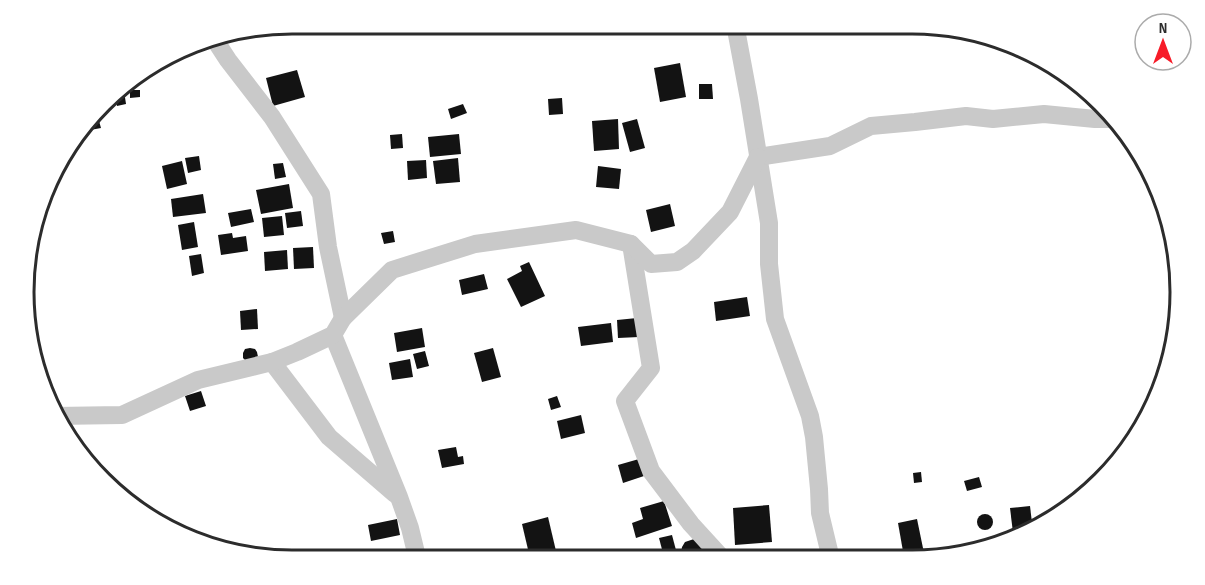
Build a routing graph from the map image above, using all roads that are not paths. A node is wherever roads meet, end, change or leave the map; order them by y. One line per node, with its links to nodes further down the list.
1 (737, 34): 4 (street)
2 (218, 45): 6 (street)
3 (1103, 119): 4 (street)
4 (758, 157): 5 (street); 13 (street)
5 (631, 244): 6 (street); 12 (street)
6 (344, 318): 7 (street)
7 (333, 335): 8 (street); 10 (street)
8 (272, 362): 9 (street); 10 (street)
9 (66, 416)
10 (399, 497): 11 (street)
11 (415, 550)
12 (714, 550)
13 (829, 550)

